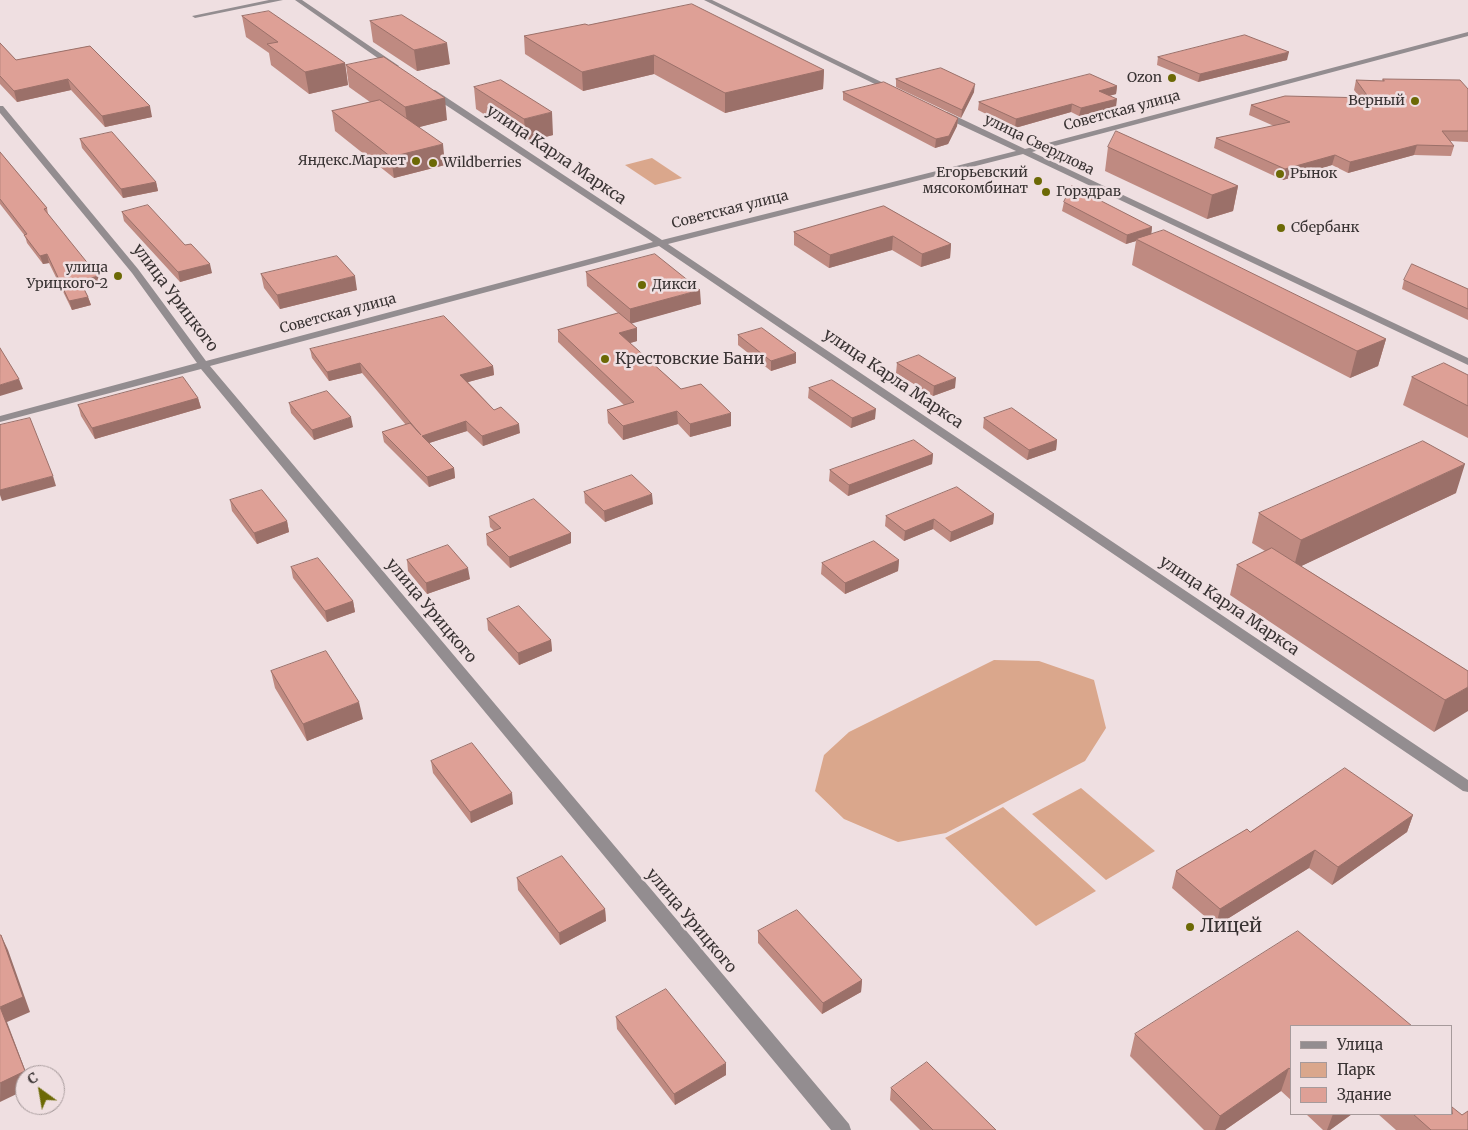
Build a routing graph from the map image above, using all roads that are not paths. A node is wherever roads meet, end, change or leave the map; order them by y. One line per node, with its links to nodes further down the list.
1 (280, 0): 4 (street)
2 (298, 0): 6 (street)
3 (707, 0): 8 (street)
4 (195, 16)
5 (1468, 34): 11 (street, Советская улица)
6 (400, 70)
7 (423, 85): 12 (street, улица Карла Маркса)
8 (903, 95)
9 (0, 108): 14 (street, улица Урицкого)
10 (937, 111): 11 (street, улица Свердлова)
11 (1022, 152): 12 (street, Советская улица); 13 (street, улица Свердлова)
12 (660, 243): 14 (street, Советская улица); 16 (street, улица Карла Маркса)
13 (1468, 362)
14 (204, 366): 15 (street, Советская улица); 17 (street, улица Урицкого)
15 (0, 419)
16 (1468, 787)
17 (842, 1130)

